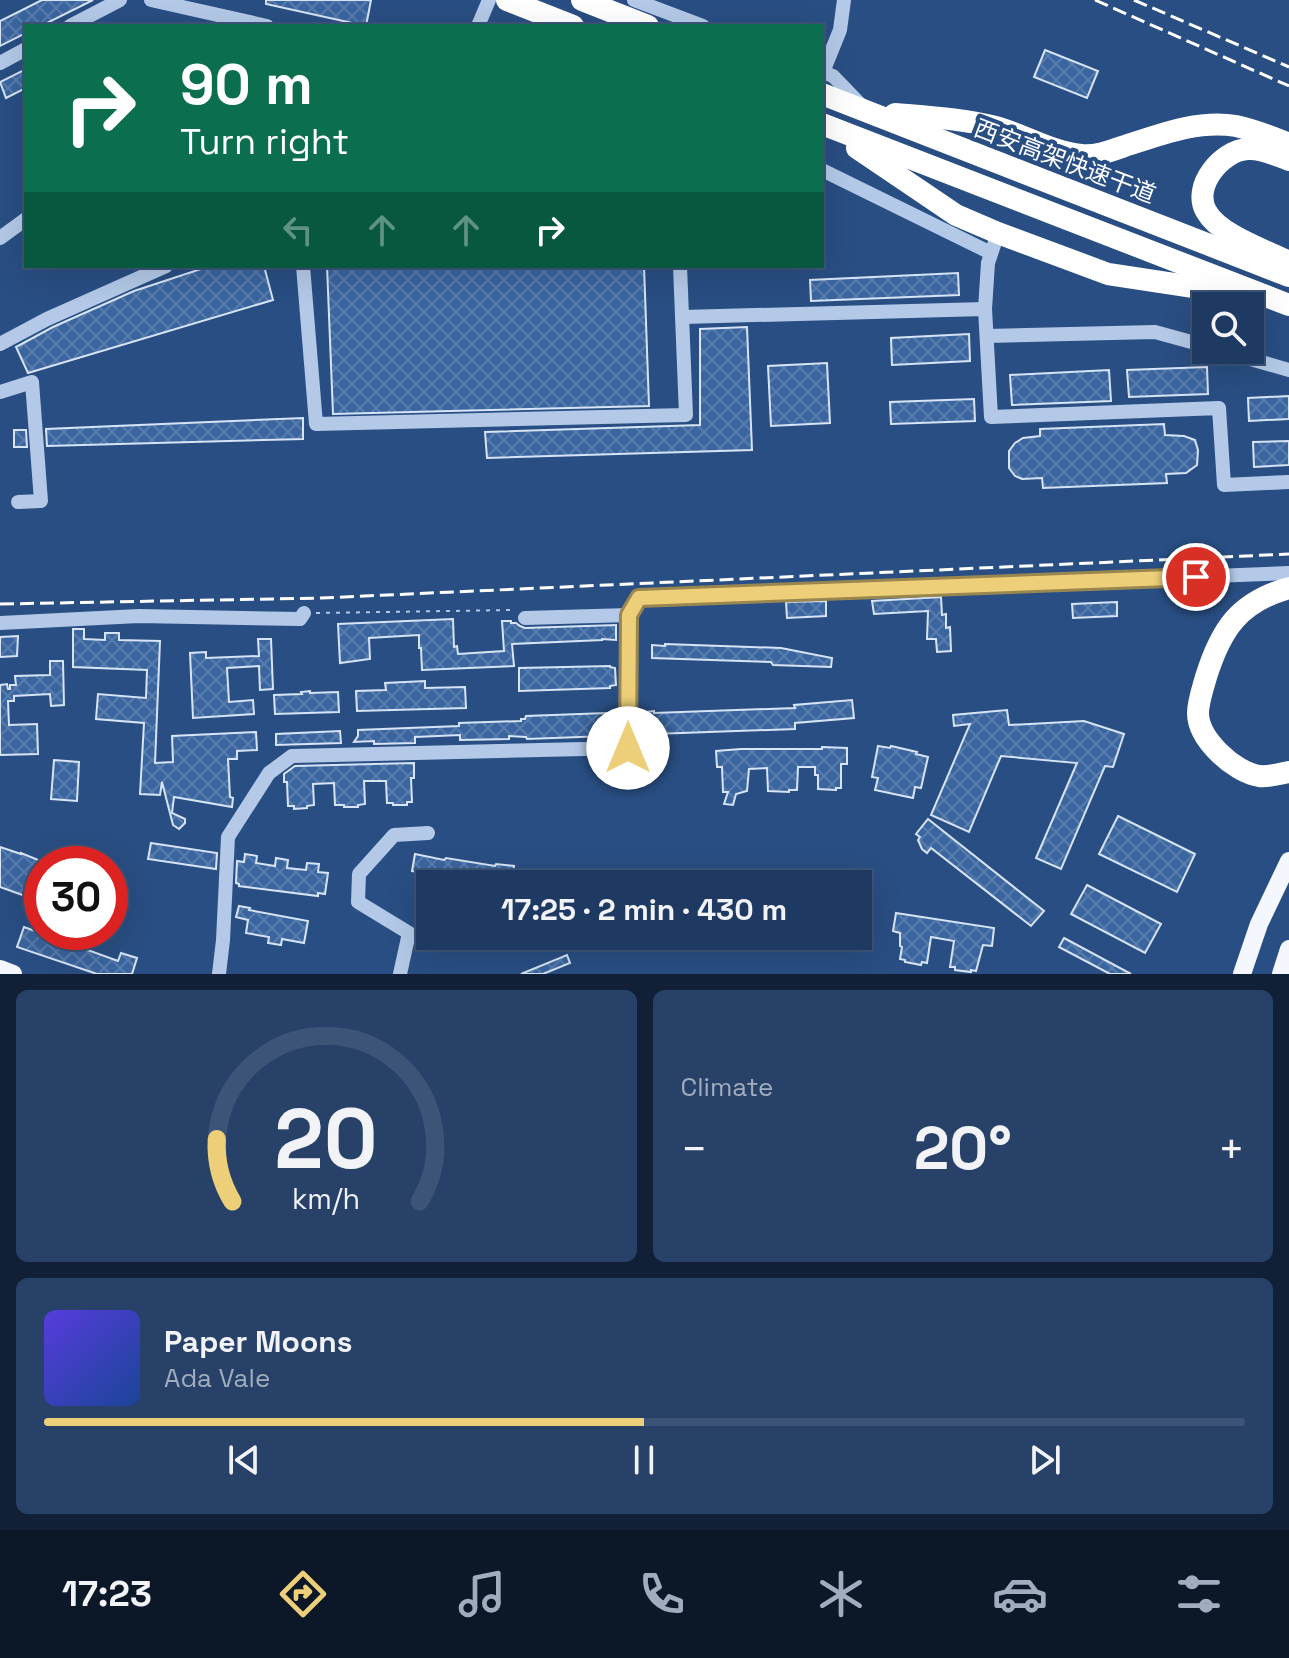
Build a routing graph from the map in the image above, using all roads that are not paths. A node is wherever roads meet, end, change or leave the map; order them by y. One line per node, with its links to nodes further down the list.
1 (120, 0): 8 (street)
2 (151, 0): 9 (street)
3 (489, 0): 10 (street)
4 (507, 0): 11 (highway)
5 (582, 0): 12 (highway)
6 (634, 0): 13 (street)
7 (844, 0): 16 (street)
8 (74, 24)
9 (258, 24)
10 (479, 24)
11 (568, 24)
12 (643, 24)
13 (698, 24)
14 (24, 50): 15 (street)
15 (0, 63)
16 (824, 67)
17 (824, 73): 19 (street)
18 (824, 95): 19 (highway, 西安高架快速干道)
19 (867, 111): 22 (highway); 32 (highway, 西安高架快速干道)
20 (824, 126): 27 (highway)
21 (824, 126): 34 (highway)
22 (1289, 144)
23 (1289, 160): 28 (highway)
24 (824, 171): 27 (street)
25 (24, 220): 26 (street)
26 (0, 238)
27 (994, 243): 33 (highway); 37 (street)
28 (1289, 262)
29 (157, 268): 41 (street)
30 (303, 268): 38 (street)
31 (680, 268): 38 (street)
32 (1289, 276)
33 (1226, 292)
34 (1254, 292)
35 (1264, 296): 36 (highway)
36 (1289, 305)
37 (985, 309): 38 (street); 39 (street)
38 (683, 317)
39 (987, 336): 40 (street); 45 (street)
40 (1192, 342)
41 (0, 344)
42 (1264, 363): 43 (street)
43 (1289, 370)
44 (0, 392): 46 (street)
45 (1289, 482)
46 (18, 502)
47 (1289, 573): 50 (street)
48 (1289, 588): 53 (highway, bridge)
49 (304, 613): 52 (street)
50 (629, 615): 51 (street); 58 (street)
51 (525, 618)
52 (0, 623)
53 (1289, 772)
54 (428, 833): 59 (street)
55 (1289, 864): 60 (main road); 61 (main road)
56 (0, 969): 57 (main road)
57 (13, 974)
58 (219, 974)
59 (400, 974)
60 (1242, 974)
61 (1255, 974)

